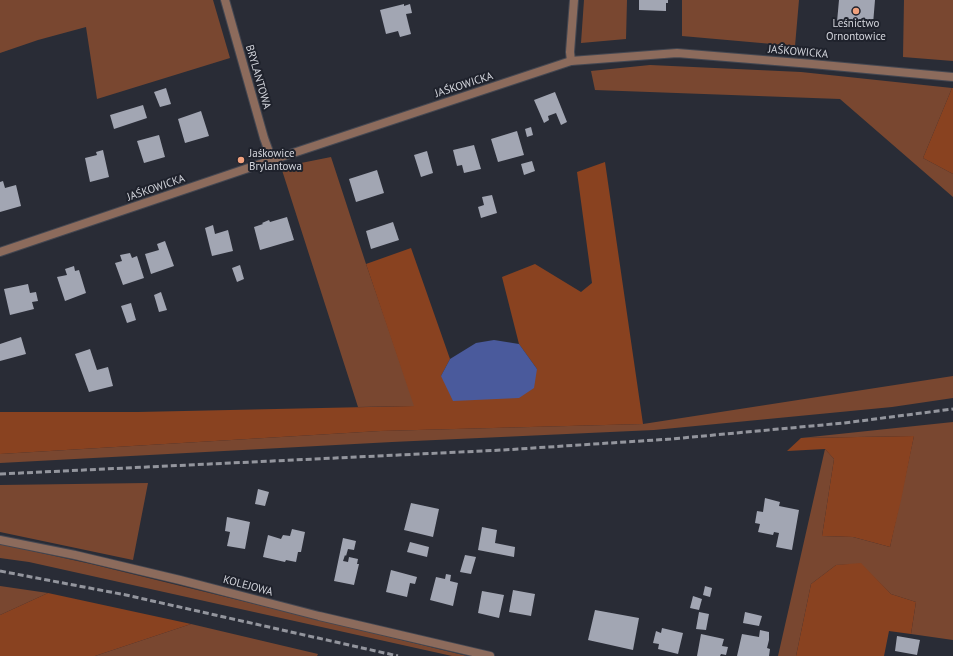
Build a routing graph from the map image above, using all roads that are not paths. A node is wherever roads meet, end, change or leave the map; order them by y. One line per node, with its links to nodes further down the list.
1 (225, 0): 5 (street, BRYLANTOWA)
2 (574, 0): 3 (street)
3 (571, 60): 4 (street, JAŚKOWICKA); 5 (street, JAŚKOWICKA)
4 (953, 77)
5 (272, 160): 6 (street, JAŚKOWICKA)
6 (0, 252)
7 (0, 540): 8 (street, KOLEJOWA)
8 (490, 656)

